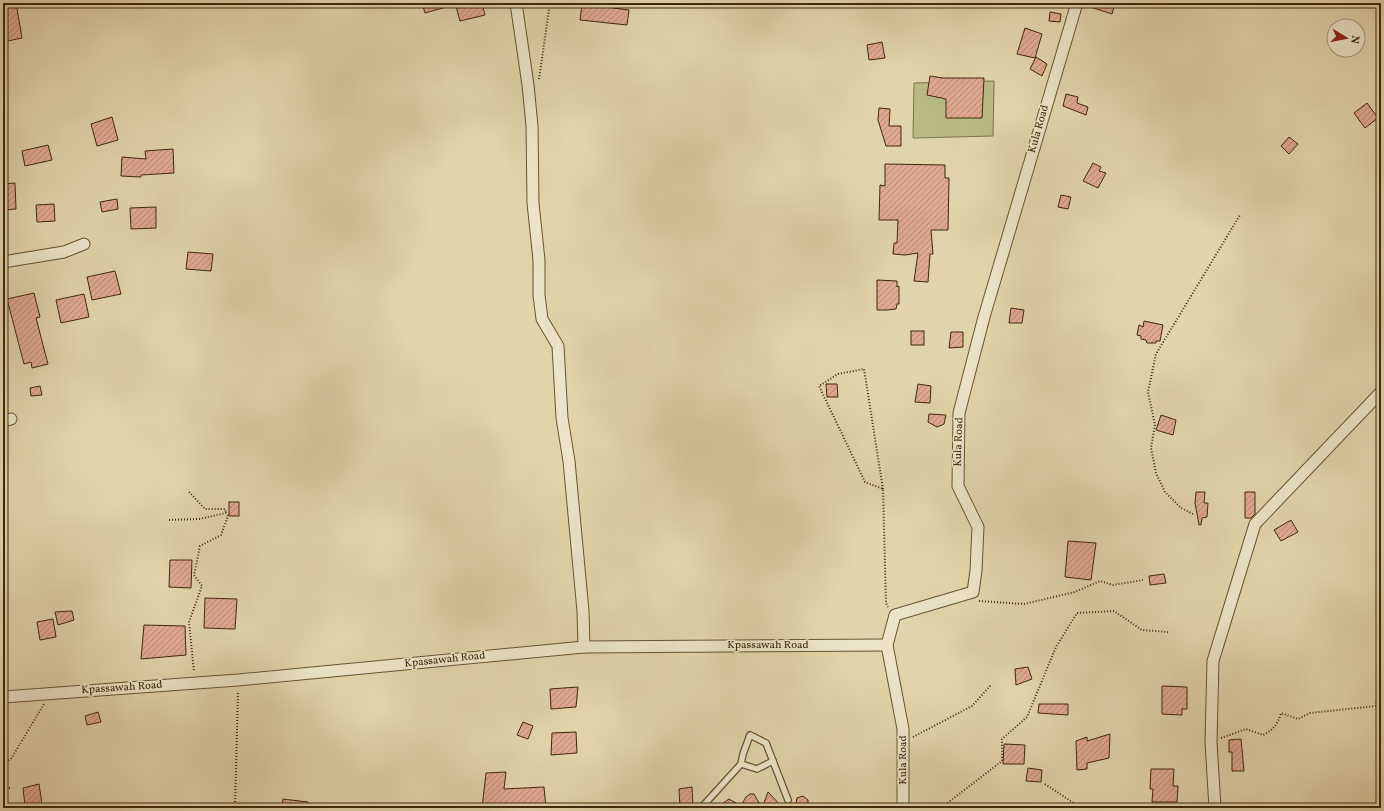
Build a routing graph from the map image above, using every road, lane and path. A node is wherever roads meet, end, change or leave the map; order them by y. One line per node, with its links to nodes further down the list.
1 (516, 3): 21 (street)
2 (550, 3): 4 (path)
3 (1077, 3): 17 (street, Kula Road)
4 (539, 80)
5 (1377, 126): 6 (path)
6 (1381, 130)
7 (1240, 215): 14 (path)
8 (84, 244): 9 (street)
9 (3, 262)
10 (1381, 392): 29 (street)
11 (883, 489): 11 (path); 18 (path)
12 (189, 492): 13 (path)
13 (226, 513): 15 (path); 23 (path)
14 (1193, 514)
15 (168, 520)
16 (1143, 580): 17 (path)
17 (972, 592): 18 (street)
18 (894, 621): 20 (street, Kula Road)
19 (1168, 632): 40 (path)
20 (887, 645): 21 (street, Kpassawah Road); 28 (street, Kula Road)
21 (584, 647): 22 (street, Kpassawah Road)
22 (238, 680): 23 (street, Kpassawah Road); 37 (path)
23 (195, 683): 26 (street, Kpassawah Road)
24 (991, 685): 28 (path)
25 (1381, 687): 29 (path)
26 (50, 693): 27 (street, Kpassawah Road); 31 (path)
27 (3, 697)
28 (903, 742): 39 (street, Kula Road)
29 (1211, 742): 42 (street)
30 (773, 761): 32 (lane); 32 (lane); 36 (lane)
31 (3, 763)
32 (742, 764): 38 (lane)
33 (1045, 784): 41 (path)
34 (3, 788): 35 (path)
35 (10, 788)
36 (788, 800)
37 (235, 808)
38 (701, 808)
39 (903, 808)
40 (944, 808)
41 (1081, 808)
42 (1215, 808)

